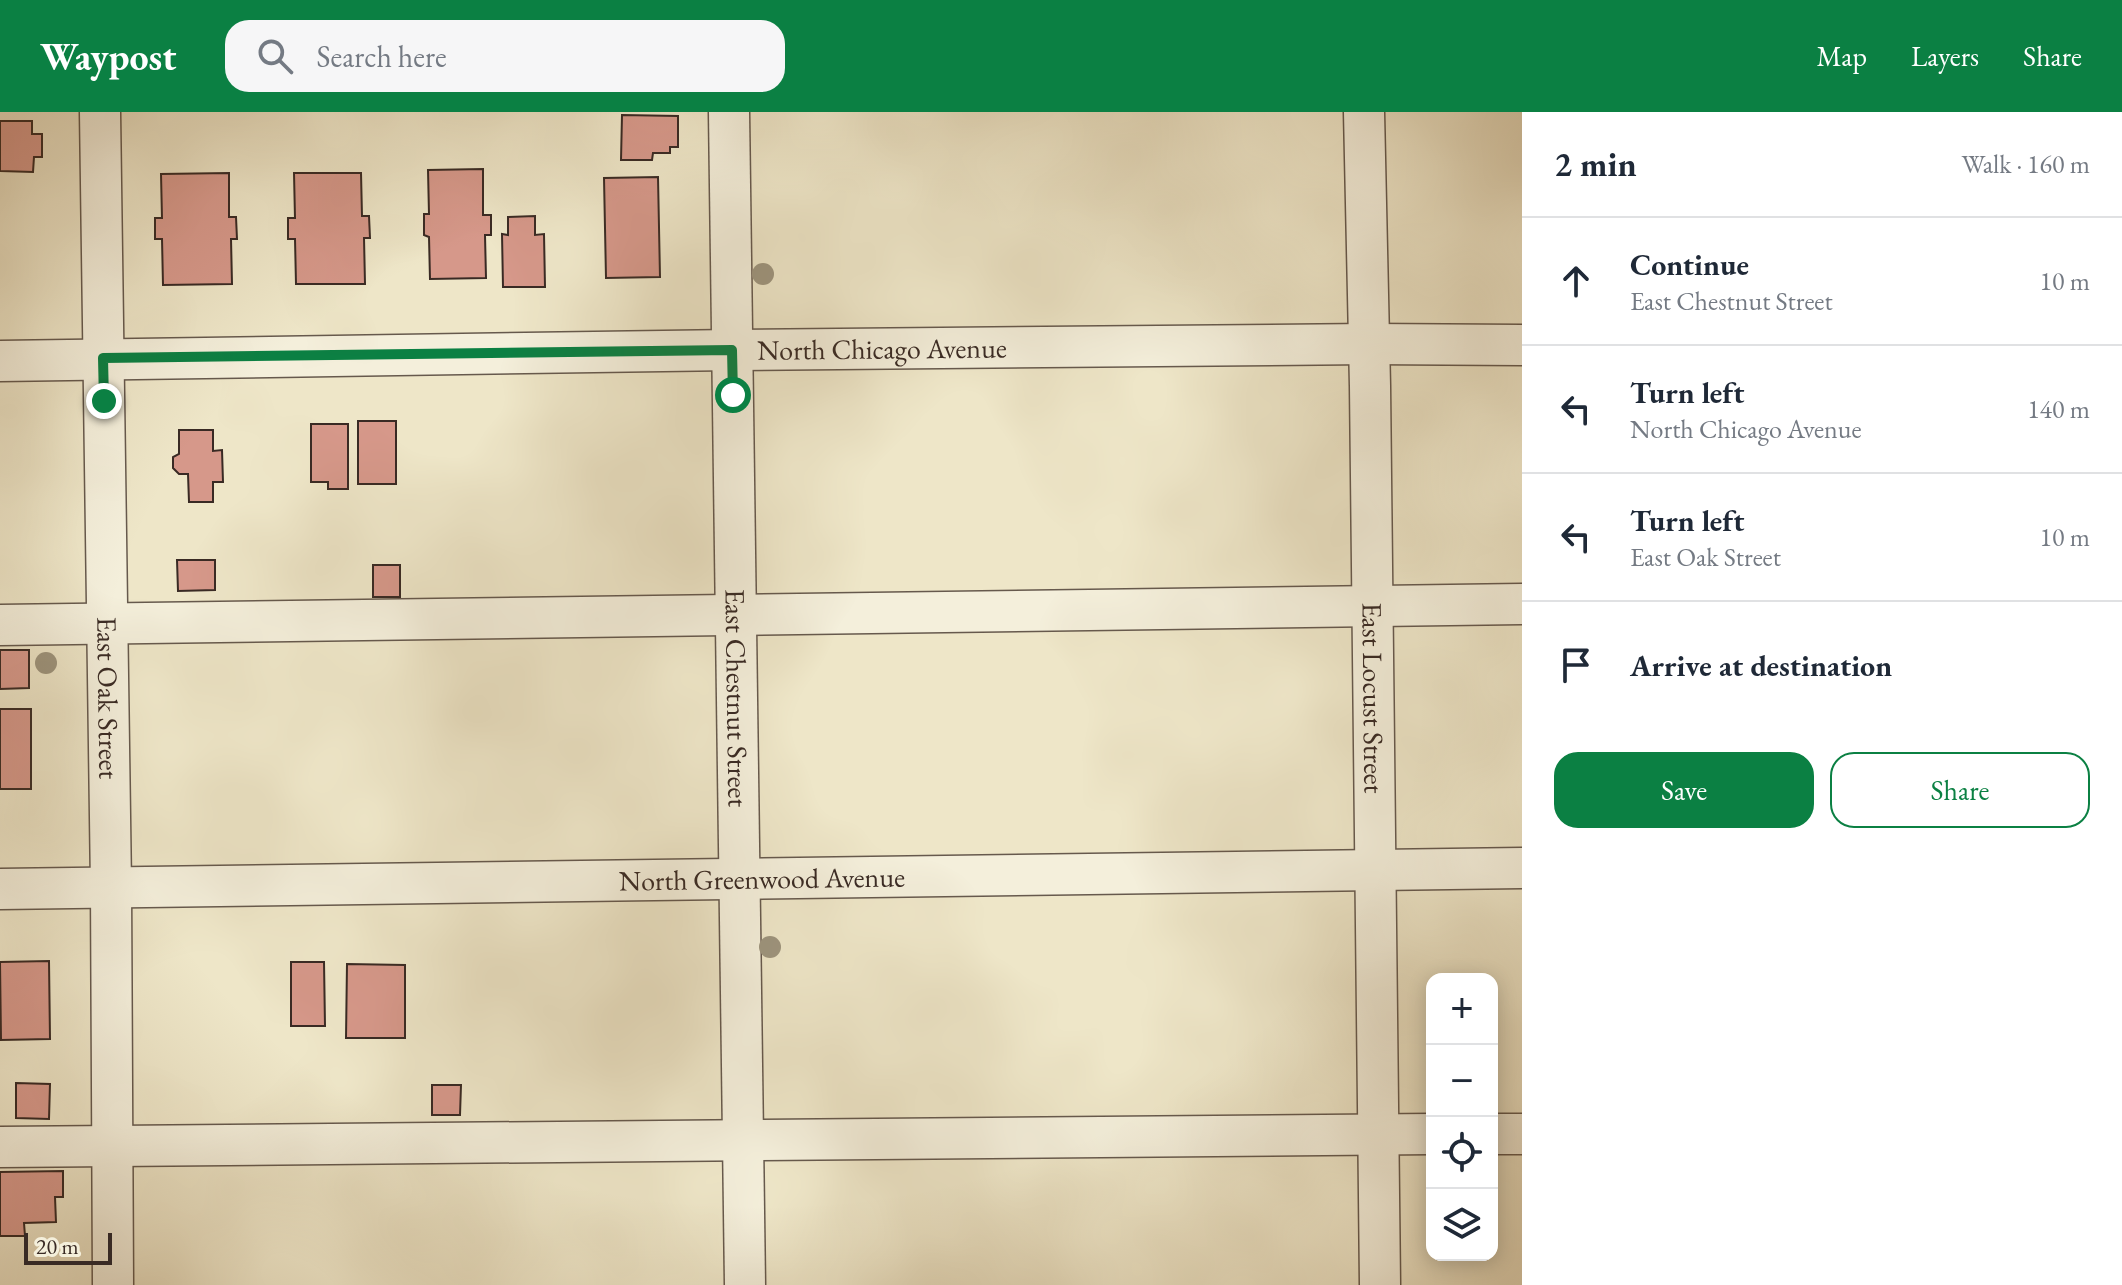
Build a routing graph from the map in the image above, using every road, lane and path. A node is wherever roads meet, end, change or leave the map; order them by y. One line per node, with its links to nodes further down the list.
1 (100, 112): 7 (street, East Oak Street)
2 (729, 112): 6 (street, East Chestnut Street)
3 (1364, 112): 4 (street, East Locust Street)
4 (1369, 344): 5 (street, North Chicago Avenue); 6 (street, North Chicago Avenue); 10 (street, East Locust Street)
5 (1522, 345)
6 (732, 350): 7 (street, North Chicago Avenue); 11 (street, East Chestnut Street)
7 (103, 358): 8 (street, North Chicago Avenue); 12 (street, East Oak Street)
8 (0, 361)
9 (1522, 604): 10 (street)
10 (1372, 606): 11 (street); 15 (street, East Locust Street)
11 (736, 615): 12 (street); 16 (street, East Chestnut Street)
12 (107, 623): 13 (street); 17 (street, East Oak Street)
13 (0, 625)
14 (1522, 868): 15 (street, North Greenwood Avenue)
15 (1376, 870): 16 (street, North Greenwood Avenue); 22 (street, East Locust Street)
16 (739, 879): 17 (street, North Greenwood Avenue); 23 (street, East Chestnut Street)
17 (111, 887): 18 (street, North Greenwood Avenue); 24 (street, East Oak Street)
18 (0, 889)
19 (1426, 1134): 22 (street)
20 (1498, 1134): 21 (street)
21 (1522, 1134)
22 (1379, 1135): 23 (street); 28 (street, East Locust Street)
23 (743, 1141): 24 (street); 27 (street, East Chestnut Street)
24 (112, 1146): 25 (street); 26 (street, East Oak Street)
25 (0, 1147)
26 (113, 1285)
27 (745, 1285)
28 (1380, 1285)

